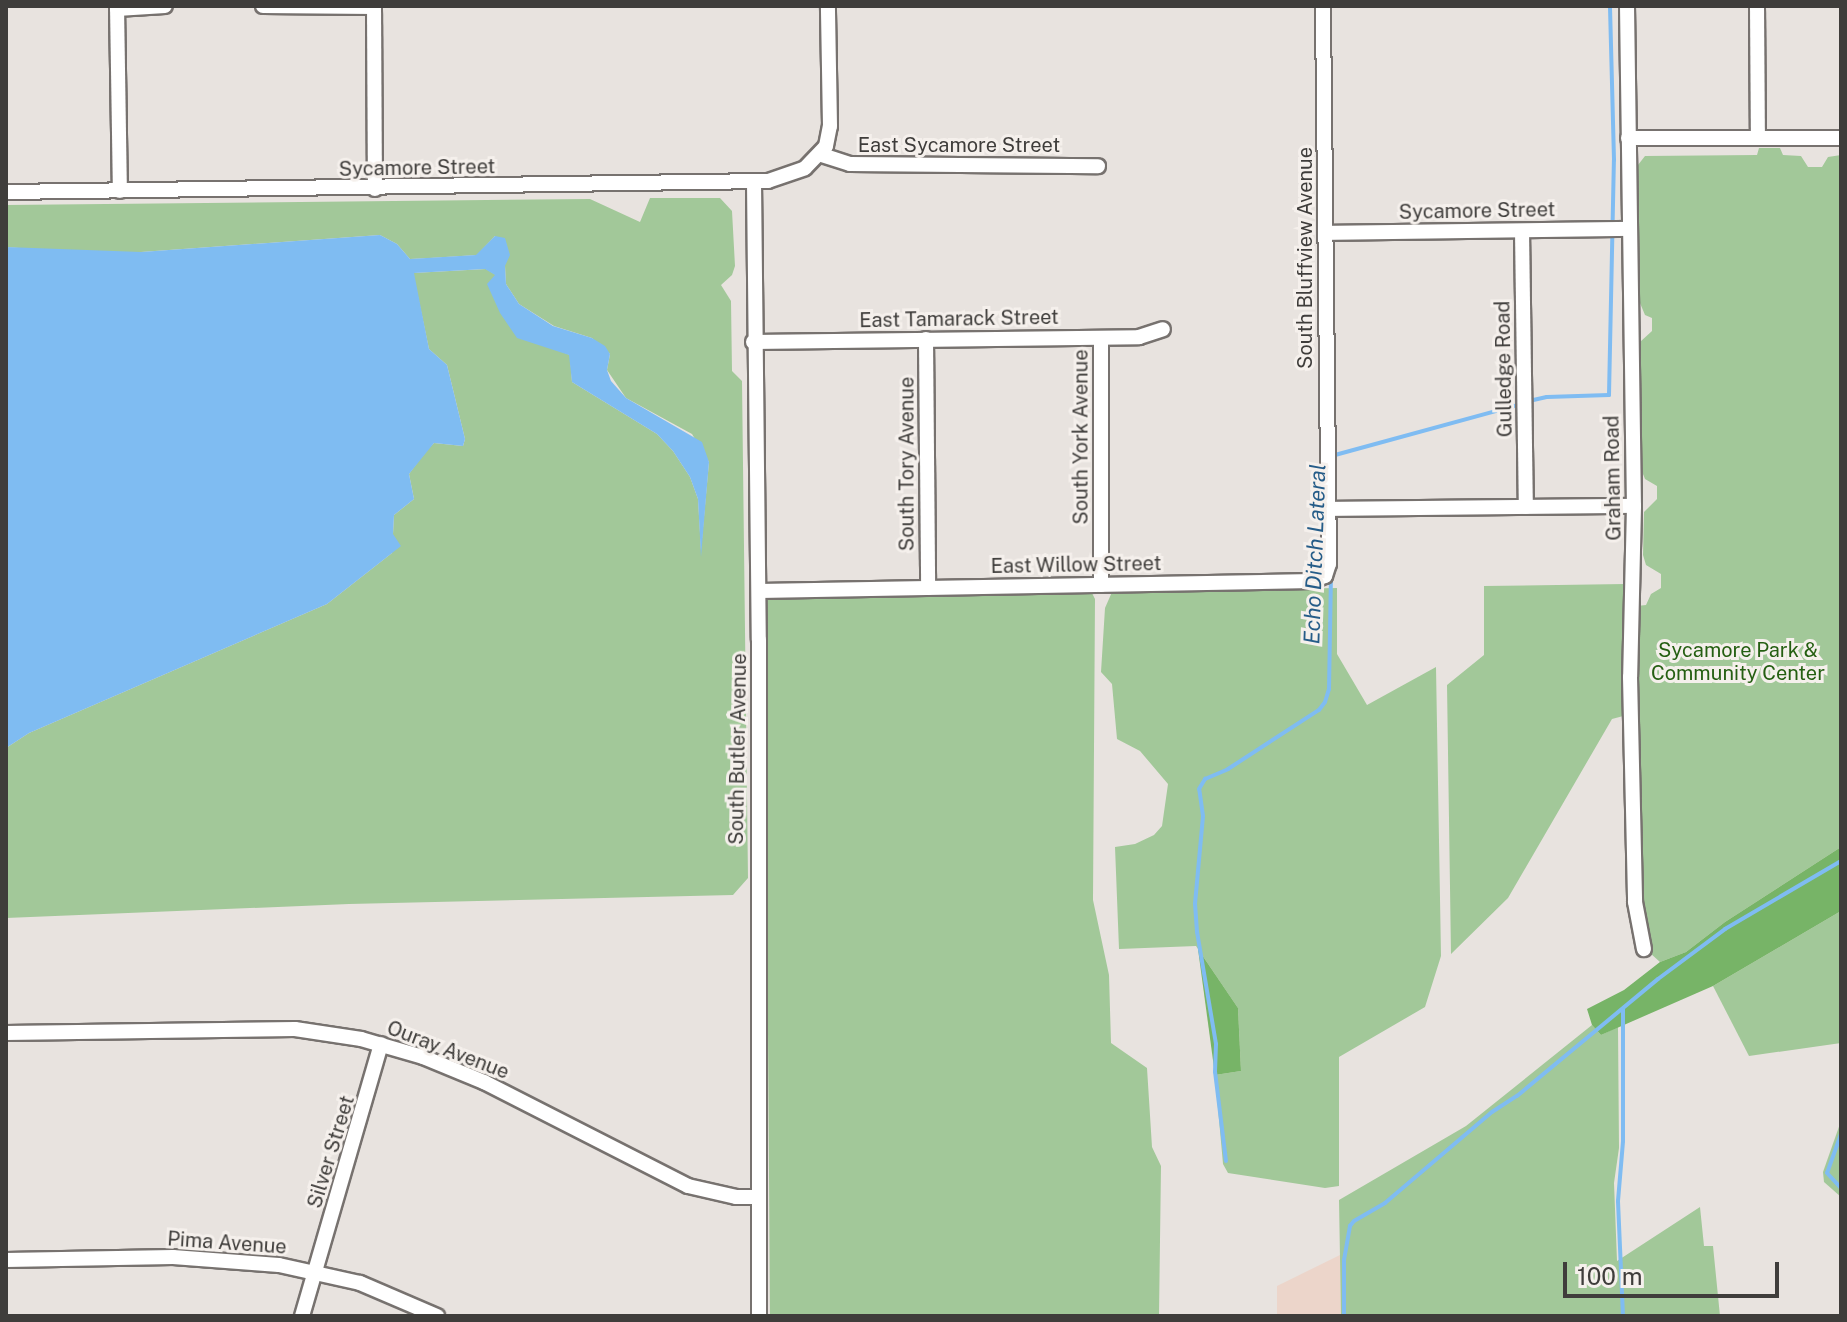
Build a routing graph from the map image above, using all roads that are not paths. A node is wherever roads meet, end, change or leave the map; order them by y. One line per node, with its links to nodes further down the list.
1 (165, 6): 8 (street)
2 (263, 6): 3 (street)
3 (374, 6): 15 (street)
4 (828, 6): 12 (street)
5 (1323, 6): 20 (street, South Bluffview Avenue)
6 (1627, 6): 9 (street, Graham Road)
7 (1757, 6): 10 (street)
8 (117, 7): 16 (street)
9 (1628, 138): 10 (street); 18 (street, Graham Road)
10 (1758, 138): 11 (street)
11 (1841, 138)
12 (822, 155): 13 (street, East Sycamore Street); 14 (street, Sycamore Street)
13 (1098, 166)
14 (754, 182): 15 (street, Sycamore Street); 24 (street, South Butler Avenue)
15 (375, 189): 16 (street, Sycamore Street)
16 (120, 191): 17 (street, Sycamore Street)
17 (6, 192)
18 (1629, 229): 19 (street, Sycamore Street); 25 (street, Graham Road)
19 (1522, 231): 20 (street, Sycamore Street); 26 (street, Gulledge Road)
20 (1325, 233): 27 (street, South Bluffview Avenue)
21 (1163, 329): 22 (street, East Tamarack Street)
22 (1101, 338): 23 (street, East Tamarack Street); 28 (street, South York Avenue)
23 (926, 339): 24 (street, East Tamarack Street); 29 (street, South Tory Avenue)
24 (753, 342): 30 (street, South Butler Avenue)
25 (1634, 506): 26 (street); 31 (street, Graham Road)
26 (1526, 507): 27 (street)
27 (1327, 509): 28 (street, East Willow Street)
28 (1101, 585): 29 (street, East Willow Street)
29 (928, 588): 30 (street, East Willow Street)
30 (759, 591): 34 (street, South Butler Avenue)
31 (1644, 949)
32 (6, 1033): 33 (street, Ouray Avenue)
33 (381, 1044): 34 (street, Ouray Avenue); 36 (street, Silver Street)
34 (758, 1197): 39 (street, South Butler Avenue)
35 (6, 1260): 36 (street, Pima Avenue)
36 (316, 1272): 37 (street, Silver Street); 38 (street, Pima Avenue)
37 (302, 1316)
38 (437, 1316)
39 (759, 1316)

